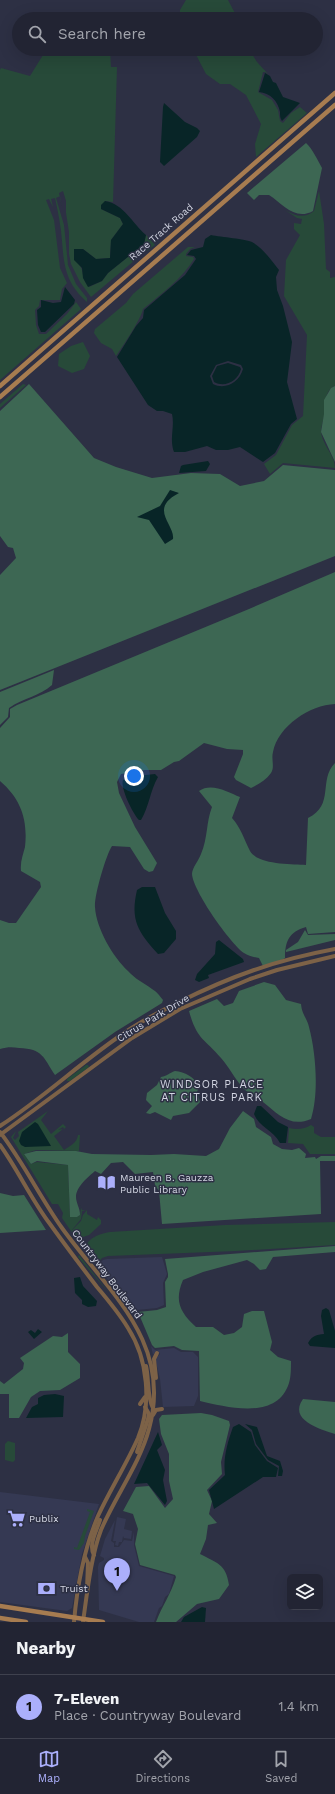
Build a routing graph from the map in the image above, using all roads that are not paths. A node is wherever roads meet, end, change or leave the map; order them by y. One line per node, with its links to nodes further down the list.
1 (335, 93): 3 (main road, Race Track Road)
2 (335, 105): 4 (main road, Race Track Road)
3 (0, 386)
4 (0, 397)
5 (335, 949): 7 (street, Citrus Park Drive)
6 (335, 956): 8 (street, Citrus Park Drive)
7 (0, 1126)
8 (1, 1134): 10 (street, Countryway Boulevard)
9 (0, 1145): 11 (street, Countryway Boulevard)
10 (52, 1213): 11 (street); 12 (street, Countryway Boulevard)
11 (45, 1217): 13 (street, Countryway Boulevard)
12 (77, 1247): 13 (street); 14 (street, Countryway Boulevard)
13 (70, 1252): 15 (street, Countryway Boulevard)
14 (118, 1299): 15 (street); 18 (street, Countryway Boulevard)
15 (111, 1304): 16 (street, Countryway Boulevard)
16 (140, 1351): 19 (street, Countryway Boulevard); 22 (street)
17 (157, 1353): 18 (street)
18 (154, 1393): 22 (street, Countryway Boulevard)
19 (146, 1395): 20 (street); 21 (street, Countryway Boulevard)
20 (140, 1404)
21 (145, 1407): 25 (street); 26 (street, Countryway Boulevard)
22 (153, 1408): 24 (street, Countryway Boulevard)
23 (162, 1409): 24 (street)
24 (152, 1417): 25 (street, Countryway Boulevard)
25 (132, 1467): 27 (street, Countryway Boulevard)
26 (101, 1511): 27 (street); 28 (street); 29 (street, Countryway Boulevard)
27 (107, 1518): 28 (street, Countryway Boulevard)
28 (94, 1555): 30 (street, Countryway Boulevard)
29 (85, 1557): 30 (street); 33 (street, Countryway Boulevard)
30 (88, 1593): 34 (street, Countryway Boulevard)
31 (0, 1606): 33 (main road)
32 (0, 1618): 35 (main road)
33 (74, 1620): 34 (main road)
34 (83, 1620): 36 (main road)
35 (26, 1622)
36 (103, 1622)

